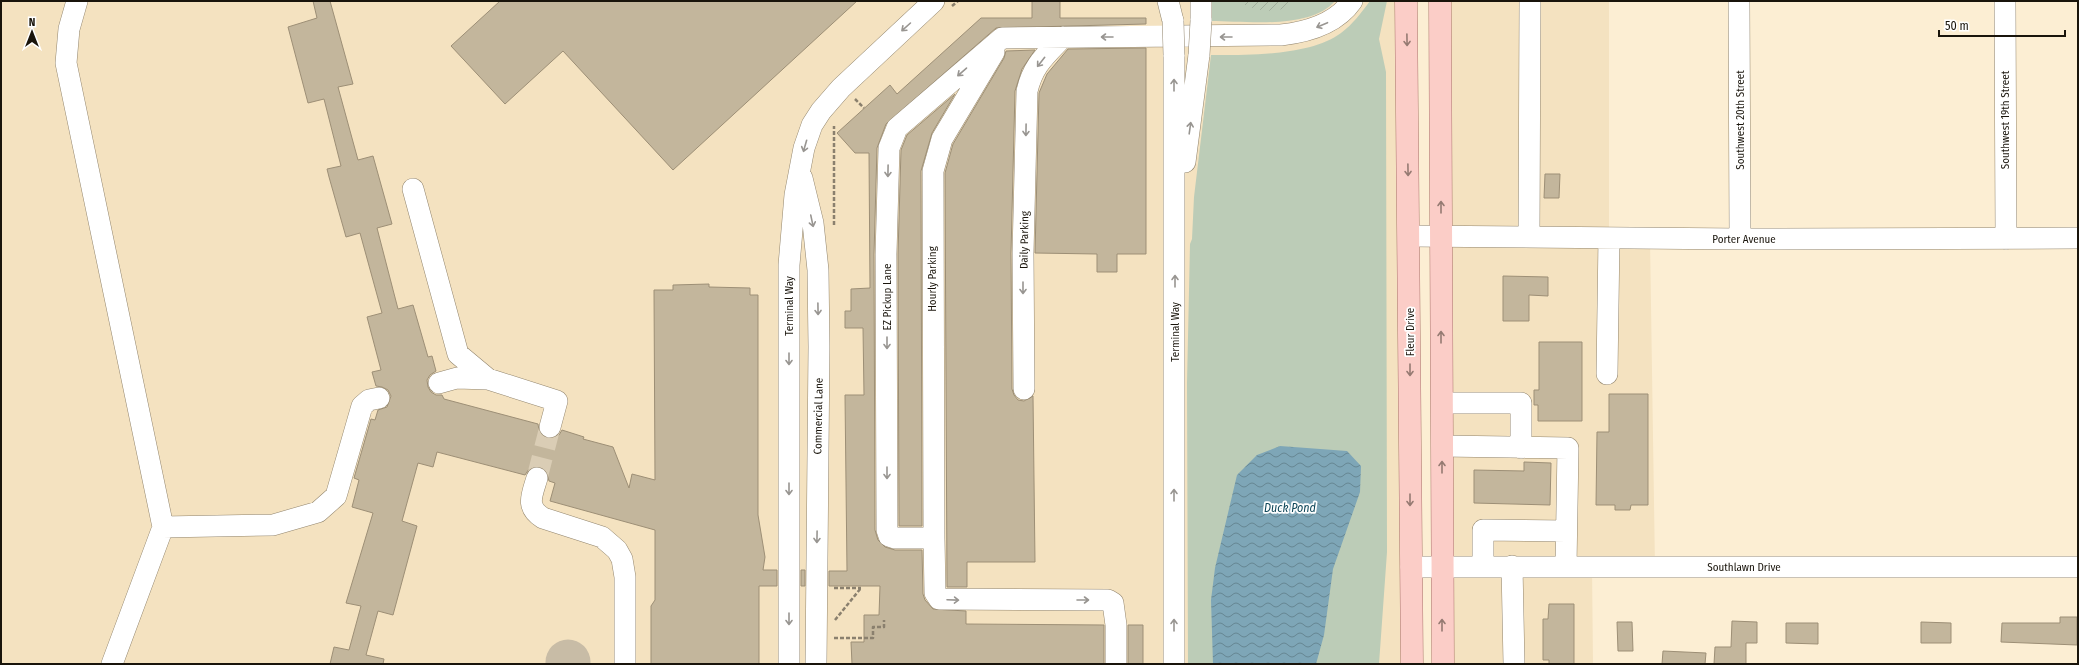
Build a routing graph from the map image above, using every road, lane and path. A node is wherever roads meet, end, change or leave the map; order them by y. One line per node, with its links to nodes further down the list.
1 (77, 1): 38 (street)
2 (958, 1): 9 (path)
3 (1352, 1): 12 (street, one-way to 12)
4 (1406, 1): 21 (main road, Fleur Drive, one-way to 21)
5 (1440, 1): 22 (main road, one-way to 5)
6 (1530, 1): 23 (street)
7 (1739, 1): 27 (street, Southwest 20th Street)
8 (2005, 1): 25 (street, Southwest 19th Street)
9 (940, 6): 17 (street, Terminal Way, one-way to 17)
10 (1171, 11): 19 (street, Terminal Way, one-way to 10, bridge)
11 (1201, 11): 19 (street, one-way to 11, bridge)
12 (1063, 37): 13 (street); 31 (street, Daily Parking, one-way to 31)
13 (1002, 38): 40 (street, Hourly Parking); 40 (street, EZ Pickup Lane, one-way to 40)
14 (849, 102): 15 (path)
15 (864, 108)
16 (834, 124): 20 (path)
17 (800, 169): 53 (street, Terminal Way, one-way to 53); 54 (street, Commercial Lane, one-way to 54)
18 (413, 189): 29 (street)
19 (1175, 222): 56 (street, Terminal Way, one-way to 19)
20 (834, 228)
21 (1409, 236): 22 (street, Porter Avenue); 45 (main road, Fleur Drive, one-way to 45)
22 (1441, 237): 23 (street, Porter Avenue); 33 (main road, one-way to 22)
23 (1529, 237): 24 (street, Porter Avenue)
24 (1609, 238): 27 (street, Porter Avenue); 28 (street)
25 (2006, 238): 26 (street, Porter Avenue); 27 (street, Porter Avenue)
26 (2078, 238)
27 (1740, 239)
28 (1607, 374)
29 (488, 379): 30 (street); 34 (street)
30 (439, 383)
31 (1024, 389)
32 (379, 398): 38 (street)
33 (1442, 403): 35 (main road); 36 (street)
34 (550, 427)
35 (1442, 446): 36 (street); 41 (main road, one-way to 35)
36 (1521, 448): 39 (street)
37 (536, 478): 52 (street)
38 (163, 527): 51 (street)
39 (1566, 531): 42 (street); 44 (street)
40 (934, 538): 55 (street, one-way to 55)
41 (1442, 566): 42 (street, Southlawn Drive); 45 (street, Southlawn Drive); 58 (main road, one-way to 41)
42 (1483, 566): 43 (street, Southlawn Drive)
43 (1512, 566): 44 (street, Southlawn Drive); 59 (street)
44 (1566, 566): 46 (street, Southlawn Drive)
45 (1411, 567): 57 (main road, Fleur Drive)
46 (2078, 567)
47 (828, 588): 49 (path)
48 (884, 620): 50 (path)
49 (833, 623)
50 (828, 638)
51 (112, 664)
52 (625, 664)
53 (789, 664)
54 (816, 664)
55 (1116, 664)
56 (1174, 664)
57 (1412, 664)
58 (1443, 664)
59 (1514, 664)

